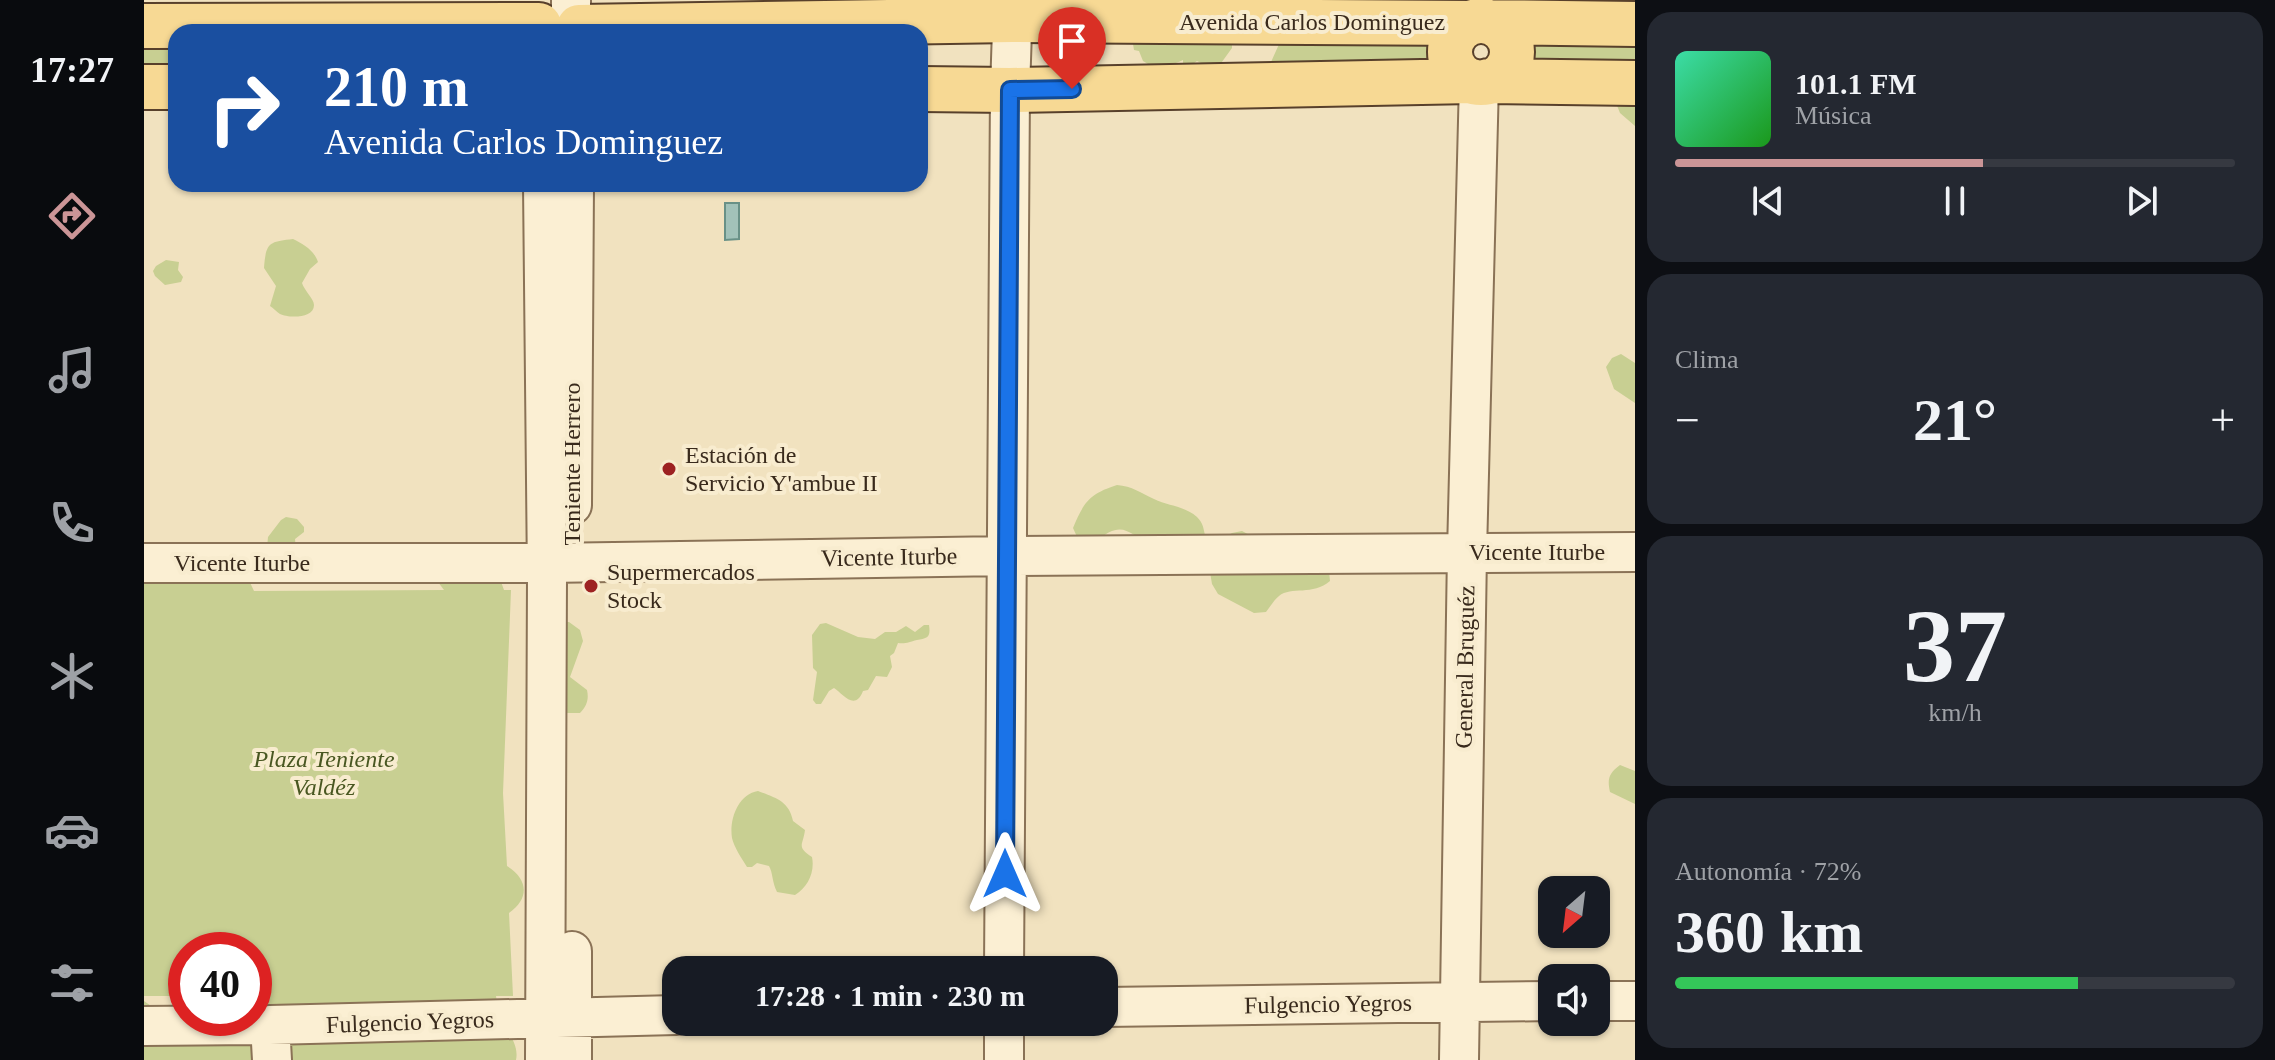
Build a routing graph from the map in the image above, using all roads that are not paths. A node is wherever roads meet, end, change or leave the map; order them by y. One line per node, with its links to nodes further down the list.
1 (1013, 10): 2 (main road, Avenida Carlos Dominguez); 3 (main road, Avenida Carlos Dominguez); 13 (street)
2 (1482, 16): 5 (main road, Avenida Carlos Dominguez); 8 (main road)
3 (557, 20): 4 (main road, Avenida Carlos Dominguez)
4 (282, 24)
5 (1635, 24)
6 (144, 26): 7 (main road, Avenida Carlos Dominguez)
7 (168, 26)
8 (1480, 82): 9 (main road); 13 (main road); 17 (street, General Bruguéz)
9 (1635, 83)
10 (144, 87): 11 (main road)
11 (168, 87)
12 (928, 89): 13 (main road)
13 (1010, 90): 19 (street)
14 (544, 192): 16 (street, Teniente Herrero)
15 (573, 192): 16 (street, Teniente Herrero)
16 (559, 342): 21 (street, Teniente Herrero)
17 (1467, 552): 18 (street, Vicente Iturbe); 19 (street, Vicente Iturbe); 26 (street, General Bruguéz)
18 (1635, 552)
19 (1006, 556): 21 (street, Vicente Iturbe); 22 (street)
20 (144, 563): 21 (street, Vicente Iturbe)
21 (559, 563): 29 (street, Teniente Herrero)
22 (1004, 956)
23 (1538, 1001): 26 (street, Fulgencio Yegros)
24 (1610, 1001): 25 (street)
25 (1635, 1001)
26 (1460, 1002): 27 (street, Fulgencio Yegros); 36 (street, General Bruguéz)
27 (1118, 1007)
28 (662, 1015): 29 (street, Fulgencio Yegros)
29 (559, 1018): 32 (street, Fulgencio Yegros); 33 (street, Teniente Herrero); 34 (street, Teniente Herrero)
30 (144, 1026): 32 (street, Fulgencio Yegros)
31 (1004, 1036): 35 (street)
32 (271, 1043)
33 (545, 1060)
34 (572, 1060)
35 (1004, 1060)
36 (1459, 1060)

